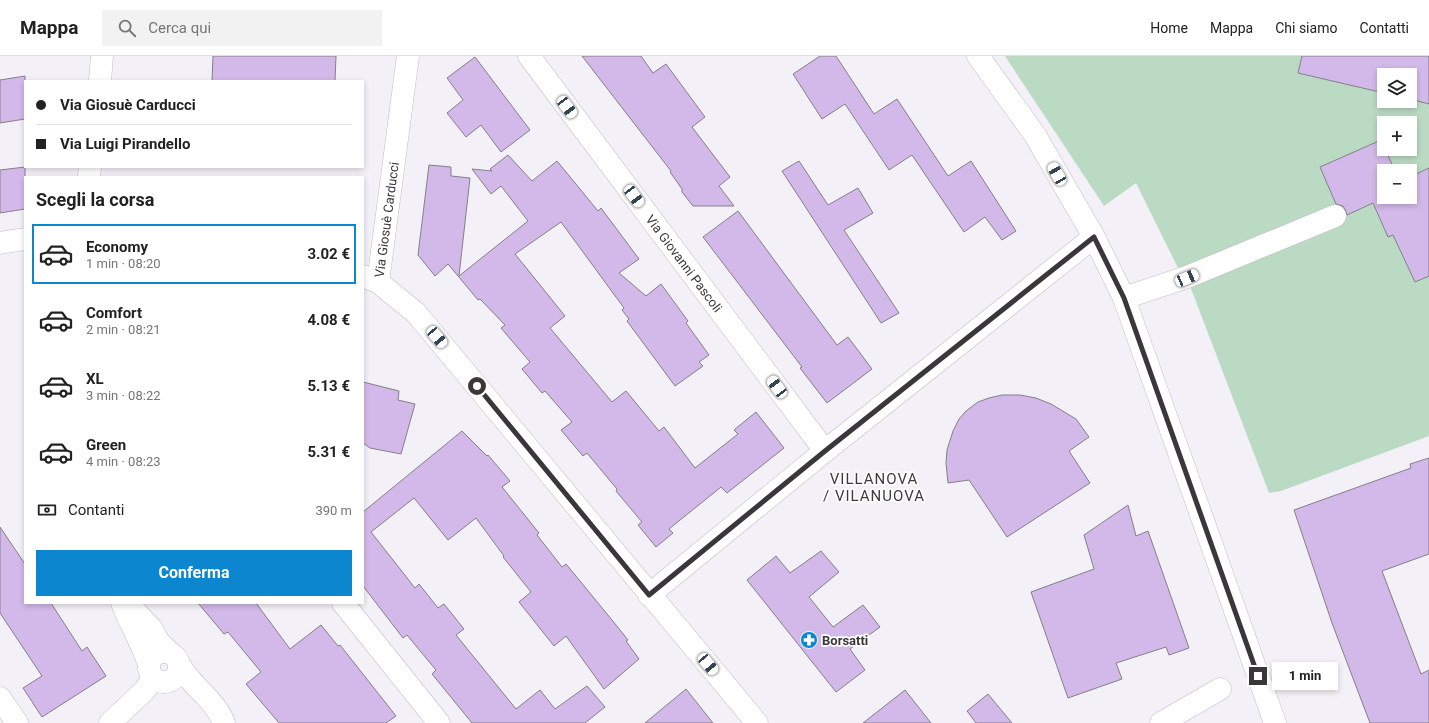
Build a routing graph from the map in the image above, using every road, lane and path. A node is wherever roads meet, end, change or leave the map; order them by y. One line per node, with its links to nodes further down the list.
1 (102, 56): 5 (street)
2 (408, 56): 10 (street, Via Giosuè Carducci)
3 (529, 56): 12 (street, Via Giovanni Pascoli)
4 (978, 56): 7 (street)
5 (100, 80)
6 (1335, 216): 11 (street)
7 (1094, 237): 11 (street); 12 (street)
8 (24, 239): 9 (street)
9 (0, 242)
10 (370, 279): 13 (street, Via Giosuè Carducci)
11 (1124, 298): 28 (street)
12 (825, 451): 13 (street)
13 (649, 595): 26 (street, Via Giosuè Carducci)
14 (122, 604): 18 (street)
15 (128, 604): 17 (street)
16 (344, 604): 25 (street)
17 (174, 659): 18 (street); 24 (street)
18 (156, 675): 22 (street); 23 (street)
19 (1220, 690): 27 (street)
20 (0, 698): 21 (street)
21 (17, 723)
22 (110, 723)
23 (213, 723)
24 (224, 723)
25 (439, 723)
26 (756, 723)
27 (1161, 723)
28 (1275, 723)

